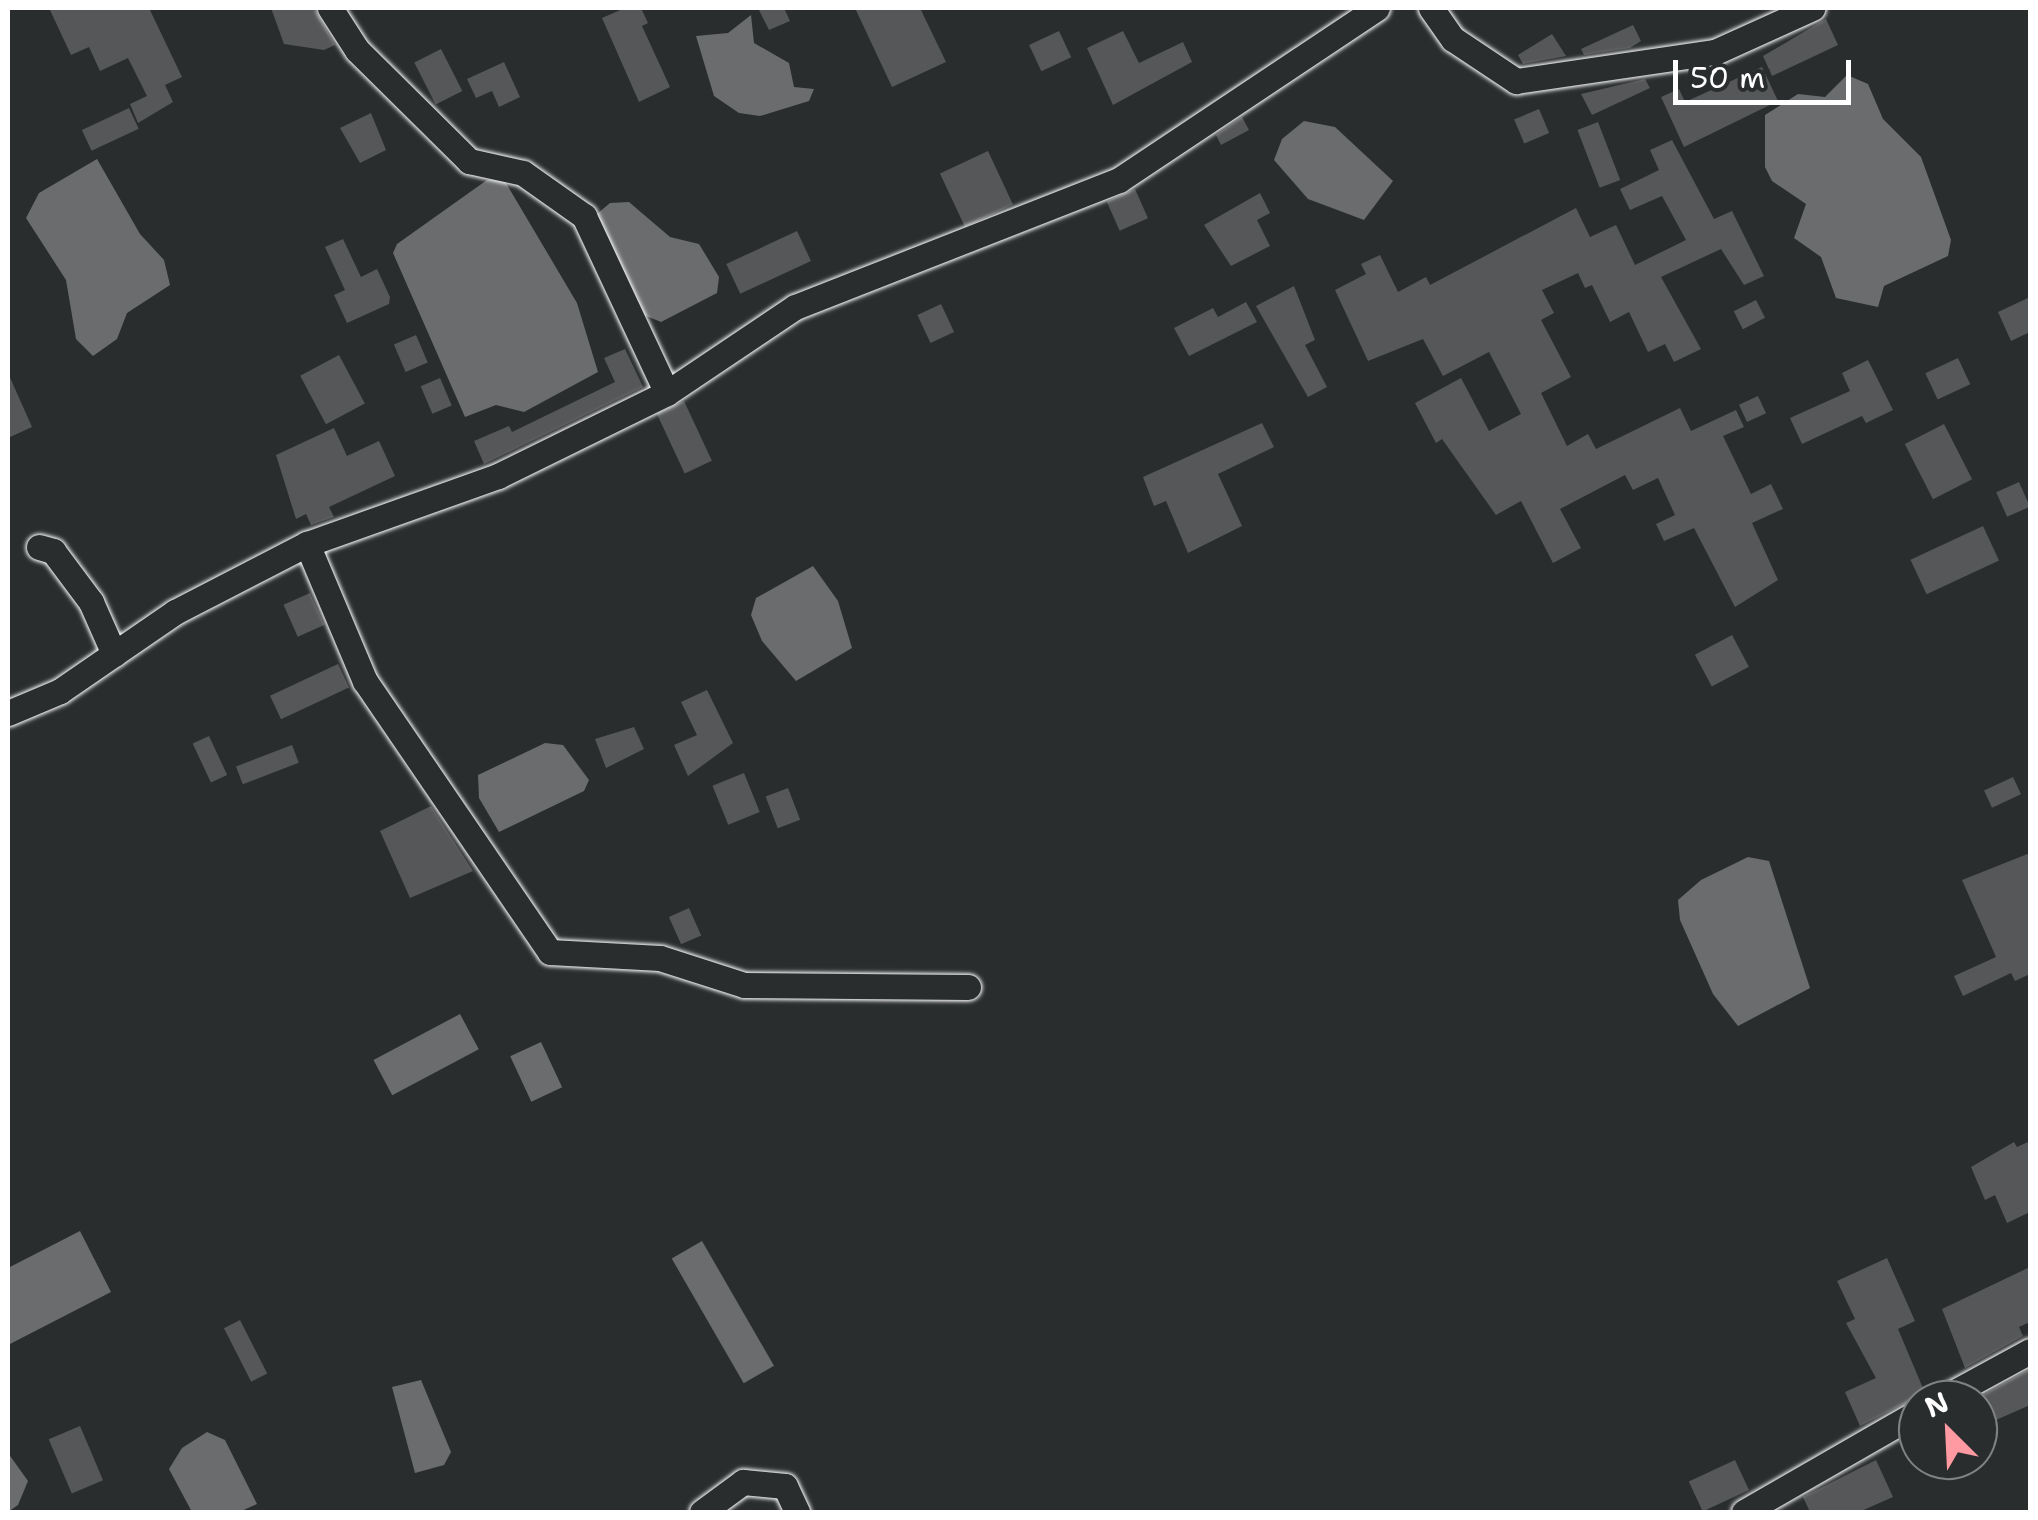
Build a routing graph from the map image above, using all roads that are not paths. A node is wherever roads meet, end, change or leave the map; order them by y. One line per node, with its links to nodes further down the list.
1 (330, 8): 5 (street)
2 (1377, 8): 5 (street)
3 (1431, 8): 4 (street)
4 (1812, 8)
5 (667, 394): 6 (street)
6 (307, 544): 8 (street); 10 (street)
7 (38, 548): 8 (street)
8 (114, 654): 9 (street)
9 (8, 713)
10 (968, 987)
11 (2030, 1351): 12 (street)
12 (1977, 1380)
13 (1898, 1423): 16 (street)
14 (702, 1512): 15 (street)
15 (797, 1512)
16 (1744, 1512)

